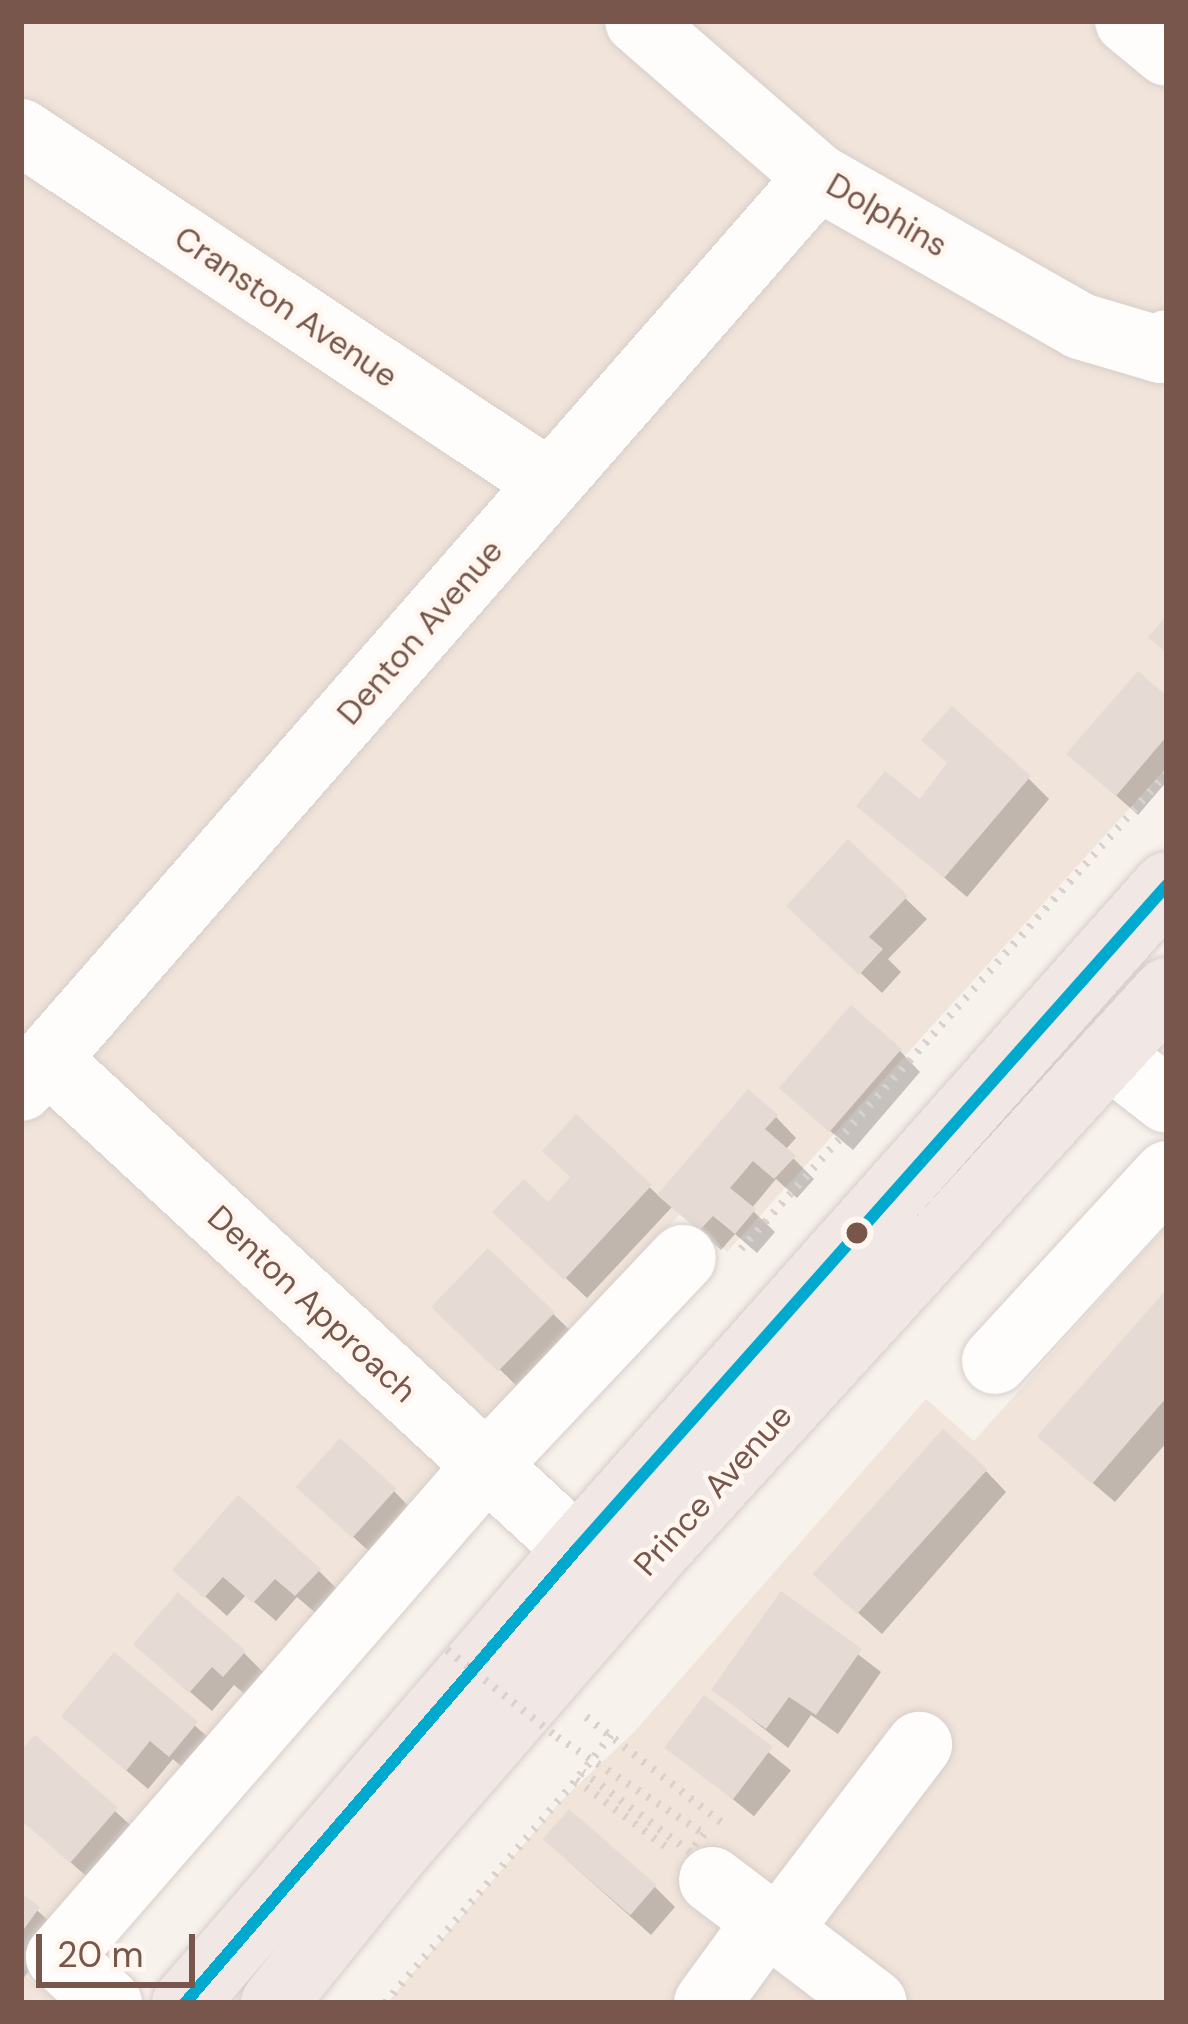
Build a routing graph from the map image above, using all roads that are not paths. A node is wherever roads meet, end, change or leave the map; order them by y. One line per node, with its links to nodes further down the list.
1 (638, 21): 5 (street, Dolphins)
2 (1128, 21): 3 (street)
3 (1167, 53)
4 (21, 132): 7 (street, Cranston Avenue)
5 (818, 177): 6 (street, Dolphins); 7 (street, Denton Avenue)
6 (1167, 343)
7 (550, 482): 11 (street, Denton Avenue)
8 (1167, 885): 17 (highway, Prince Avenue)
9 (1167, 991): 10 (highway, Prince Avenue)
10 (1109, 1055): 12 (street); 23 (highway, Prince Avenue)
11 (34, 1074): 16 (street, Denton Approach)
12 (1167, 1100)
13 (1167, 1174): 15 (street)
14 (704, 1262): 16 (street)
15 (995, 1361)
16 (487, 1465): 17 (street, Denton Approach); 21 (street)
17 (577, 1549): 22 (highway, Prince Avenue)
18 (919, 1745): 20 (street)
19 (712, 1880): 20 (street)
20 (772, 1926): 24 (street); 25 (street)
21 (109, 2003)
22 (184, 2003)
23 (274, 2003)
24 (707, 2003)
25 (874, 2003)

